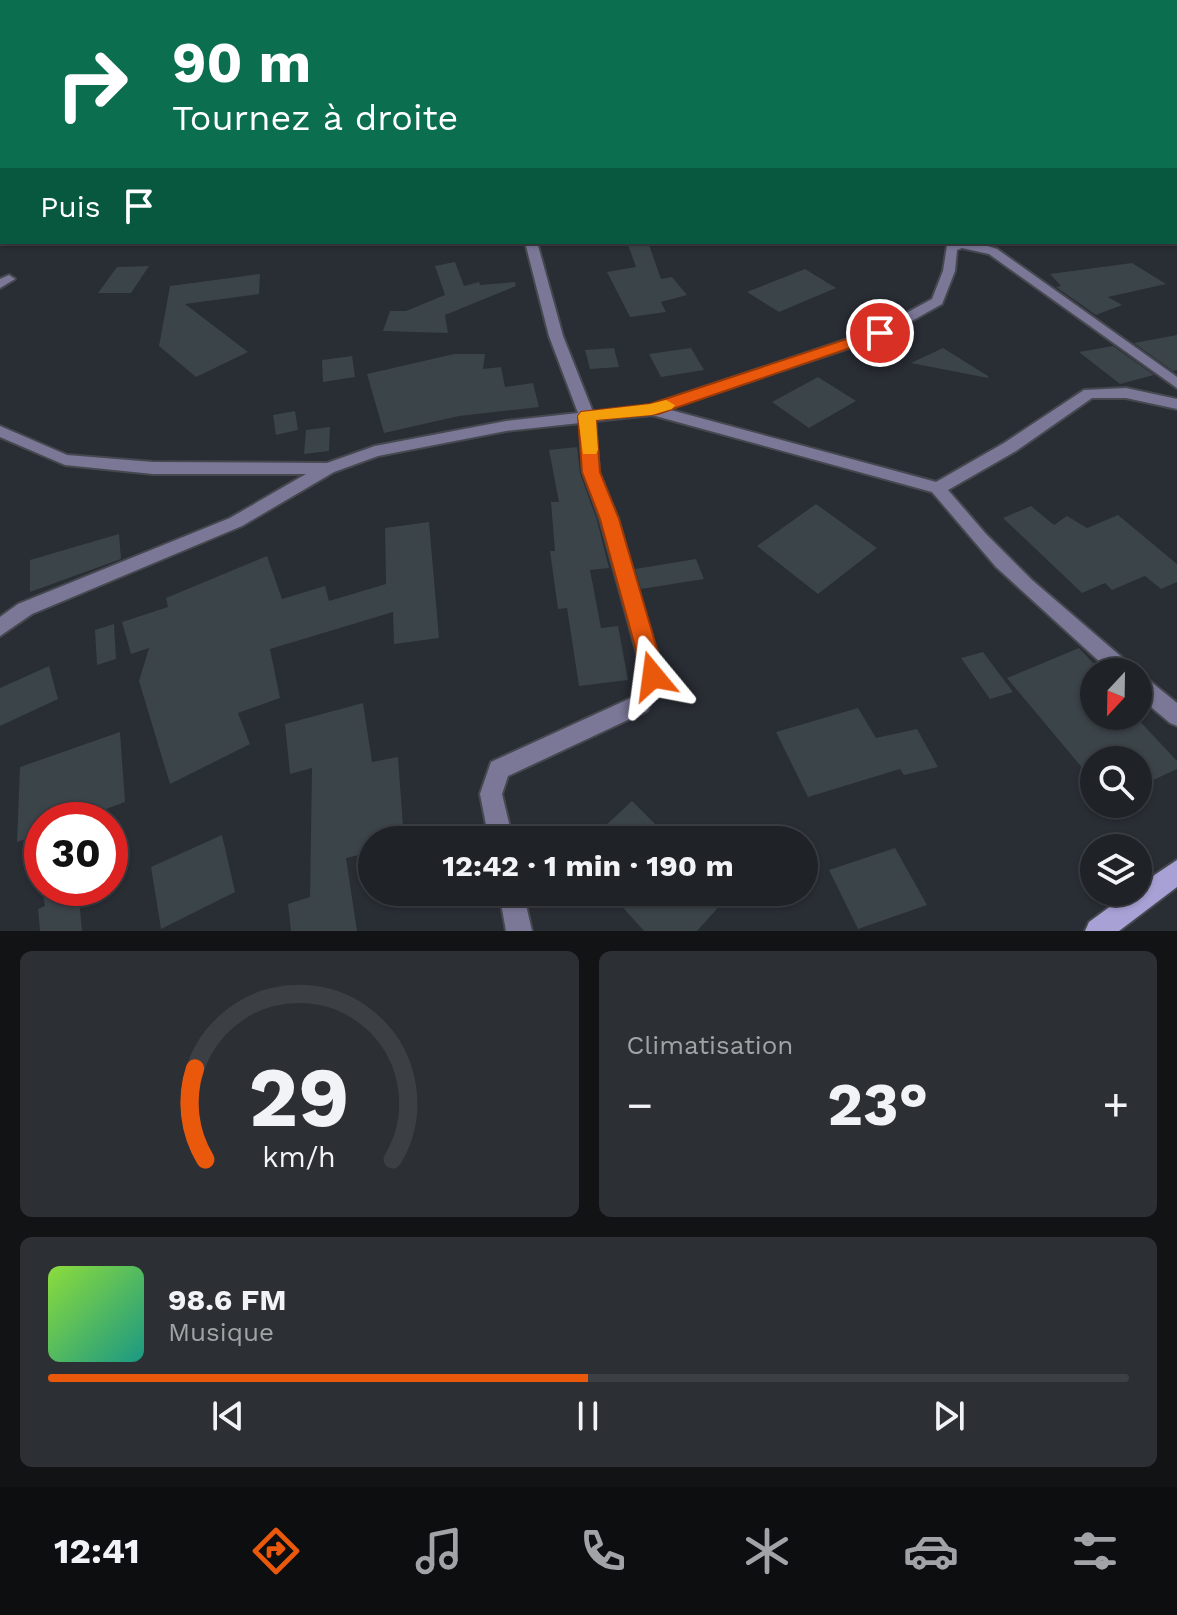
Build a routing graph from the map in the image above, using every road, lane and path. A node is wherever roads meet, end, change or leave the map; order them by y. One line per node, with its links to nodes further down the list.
1 (532, 244): 5 (street)
2 (1177, 384): 4 (street)
3 (1177, 404): 8 (street)
4 (652, 410): 5 (street); 8 (street)
5 (587, 416): 7 (street); 13 (street)
6 (0, 431): 7 (street)
7 (328, 468): 9 (street)
8 (938, 488): 10 (street)
9 (0, 628)
10 (1108, 658)
11 (1152, 695): 12 (street)
12 (1177, 716)
13 (498, 826)
14 (1177, 872): 17 (street)
15 (514, 906): 16 (street)
16 (519, 931)
17 (1098, 931)

